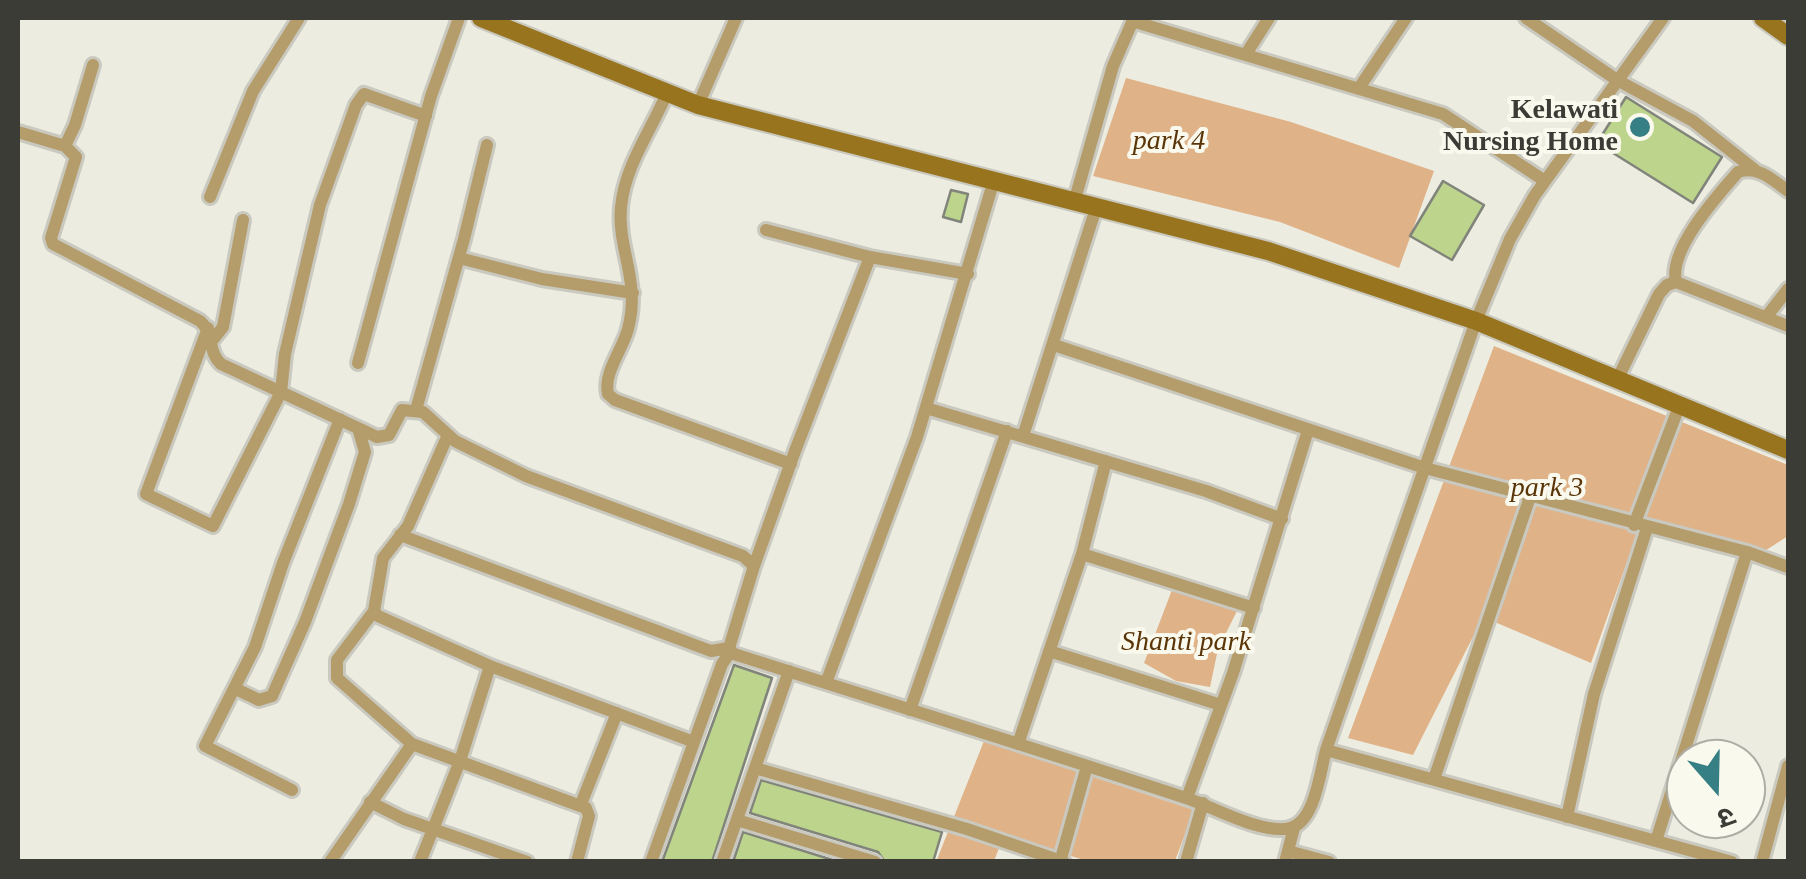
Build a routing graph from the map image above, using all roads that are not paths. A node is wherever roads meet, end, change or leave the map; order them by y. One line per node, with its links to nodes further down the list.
1 (299, 18): 26 (street)
2 (459, 18): 18 (street)
3 (482, 18): 16 (street)
4 (736, 18): 17 (street)
5 (1269, 18): 12 (street)
6 (1406, 18): 15 (street)
7 (1526, 18): 14 (street)
8 (1663, 18): 14 (street)
9 (1763, 18): 11 (street)
10 (1133, 20): 12 (street); 27 (street)
11 (1788, 36)
12 (1246, 54): 15 (street)
13 (94, 65): 21 (street)
14 (1618, 80): 22 (street); 24 (street)
15 (1359, 88): 24 (street)
16 (667, 93): 17 (street); 36 (street)
17 (698, 105): 23 (street)
18 (426, 116): 42 (street); 44 (street)
19 (18, 132): 21 (street)
20 (487, 144): 32 (street)
21 (65, 146): 40 (street)
22 (1755, 170): 25 (street); 34 (street)
23 (994, 180): 27 (street); 33 (street)
24 (1545, 181): 38 (street)
25 (1788, 191)
26 (210, 197)
27 (1075, 199): 28 (street)
28 (1097, 205): 38 (street); 41 (street)
29 (242, 220): 40 (street)
30 (766, 230): 31 (street)
31 (870, 257): 33 (street); 56 (street)
32 (459, 258): 36 (street); 47 (street)
33 (968, 274): 46 (street)
34 (1676, 282): 37 (street); 43 (street)
35 (1788, 288): 37 (street)
36 (632, 293): 56 (street)
37 (1768, 316): 39 (street)
38 (1476, 322): 43 (street); 57 (street)
39 (1788, 326)
40 (210, 335): 44 (street); 44 (street)
41 (1054, 345): 50 (street); 53 (street)
42 (358, 363)
43 (1618, 378): 45 (street)
44 (281, 392): 48 (street)
45 (1680, 404): 54 (street); 60 (street)
46 (926, 408): 51 (street); 72 (street)
47 (416, 410): 49 (street); 52 (street)
48 (340, 419): 49 (street); 73 (street)
49 (358, 428): 73 (street)
50 (1308, 430): 57 (street); 59 (street)
51 (1007, 432): 53 (street); 75 (street)
52 (448, 435): 61 (street); 64 (street)
53 (1023, 436): 55 (street)
54 (1788, 450)
55 (1106, 460): 59 (street); 63 (street)
56 (791, 464): 64 (street)
57 (1425, 468): 58 (street); 80 (street)
58 (1530, 497): 60 (street); 85 (street)
59 (1282, 519): 66 (street)
60 (1641, 526): 62 (street); 91 (street)
61 (400, 535): 67 (street); 68 (street)
62 (1747, 552): 65 (street); 95 (street)
63 (1082, 554): 66 (street); 69 (street)
64 (754, 566): 68 (street)
65 (1788, 567)
66 (1254, 608): 74 (street)
67 (374, 611): 70 (street); 78 (street)
68 (730, 650): 71 (street); 77 (street)
69 (1049, 651): 74 (street); 79 (street)
70 (490, 666): 76 (street); 81 (street)
71 (789, 671): 72 (street); 84 (street)
72 (826, 683): 75 (street)
73 (236, 689): 86 (street)
74 (1222, 705): 87 (street)
75 (910, 710): 79 (street)
76 (616, 713): 77 (street); 89 (street)
77 (694, 742): 102 (street)
78 (412, 744): 81 (street); 88 (street)
79 (1018, 744): 82 (street)
80 (1326, 750): 85 (street); 94 (street)
81 (460, 761): 89 (street); 93 (street)
82 (1087, 766): 87 (street); 97 (street)
83 (1788, 766): 108 (street)
84 (755, 768): 92 (street); 97 (street)
85 (1434, 780): 91 (street)
86 (292, 790)
87 (1187, 798): 90 (street)
88 (370, 802): 93 (street); 98 (street)
89 (581, 804): 101 (street)
90 (1203, 804): 94 (street); 105 (street)
91 (1567, 817): 95 (street)
92 (736, 820): 103 (street); 104 (street)
93 (432, 828): 99 (street); 100 (street)
94 (1294, 828): 96 (street)
95 (1656, 841): 107 (street)
96 (1286, 856): 106 (street)
97 (1061, 861)
98 (330, 862)
99 (420, 862)
100 (528, 862)
101 (577, 862)
102 (651, 862)
103 (722, 862)
104 (875, 862)
105 (1186, 862)
106 (1329, 862)
107 (1732, 862)
108 (1762, 862)

